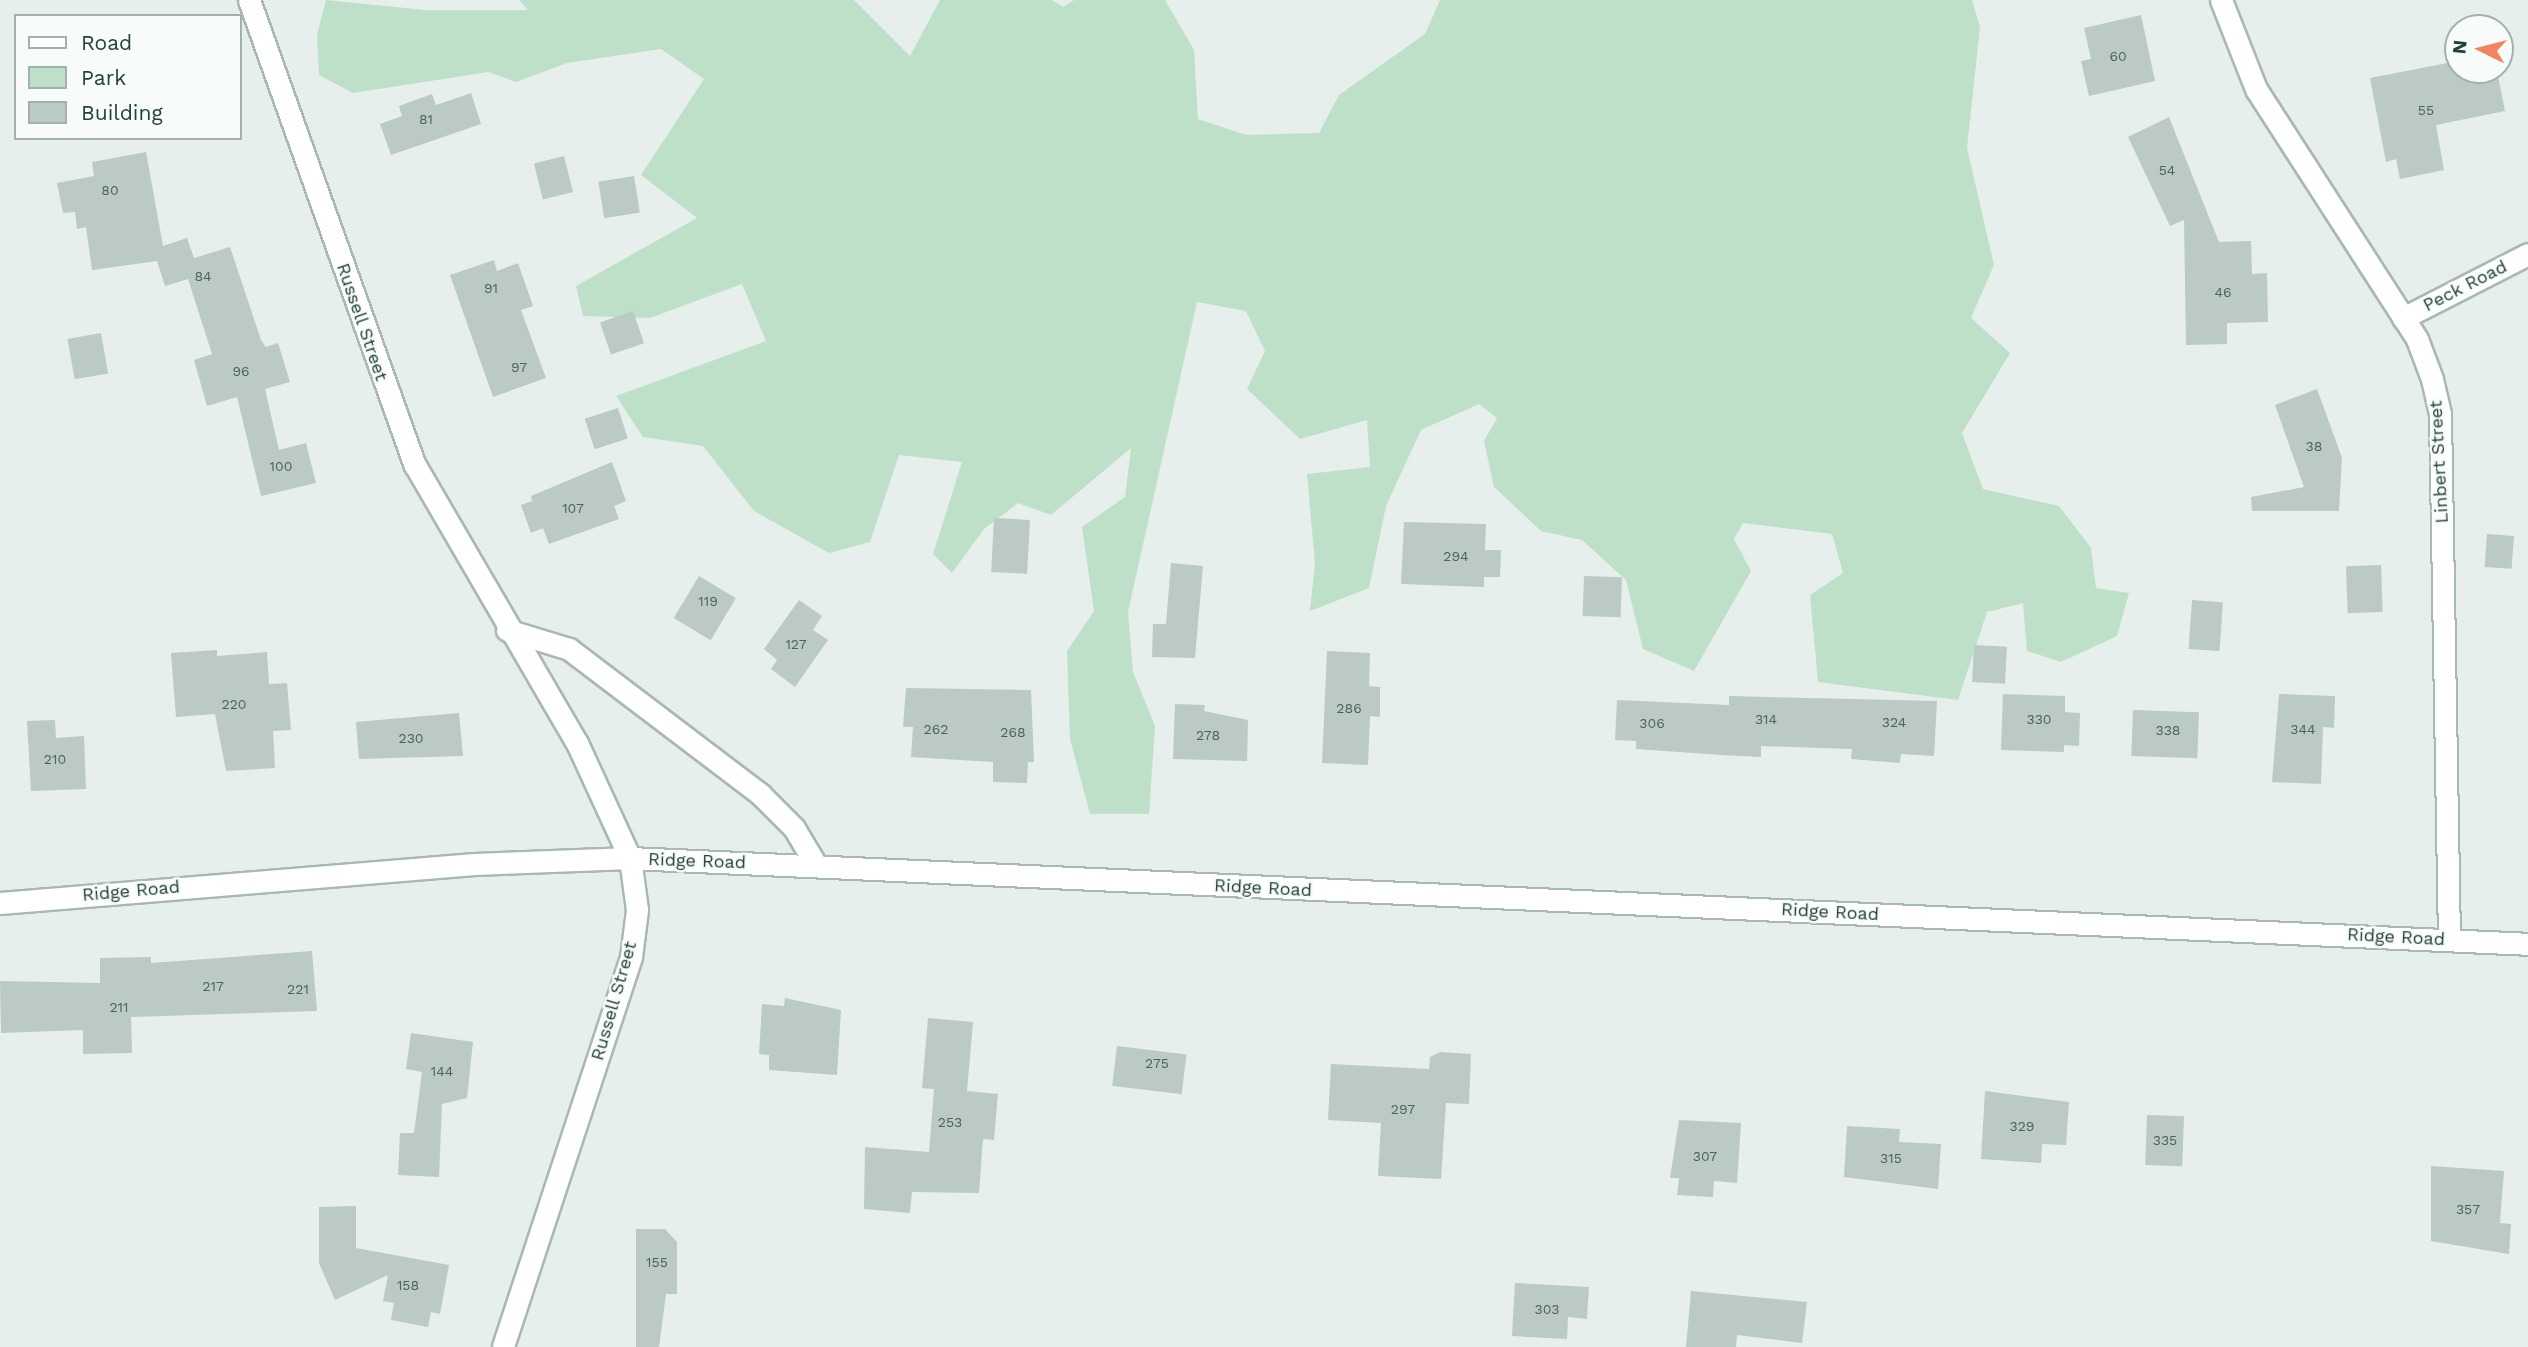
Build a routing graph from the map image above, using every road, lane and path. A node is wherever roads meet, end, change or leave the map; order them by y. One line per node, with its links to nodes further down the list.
1 (249, 0): 5 (main road, Russell Street)
2 (2221, 0): 4 (main road, Linbert Street)
3 (2528, 254): 4 (main road, Peck Road)
4 (2403, 318): 9 (main road, Linbert Street)
5 (507, 630): 6 (main road, Russell Street); 7 (main road)
6 (630, 858): 7 (main road, Ridge Road); 8 (main road, Ridge Road); 11 (main road, Russell Street)
7 (816, 865): 9 (main road, Ridge Road)
8 (0, 902)
9 (2449, 940): 10 (main road, Ridge Road)
10 (2528, 944)
11 (503, 1347)

